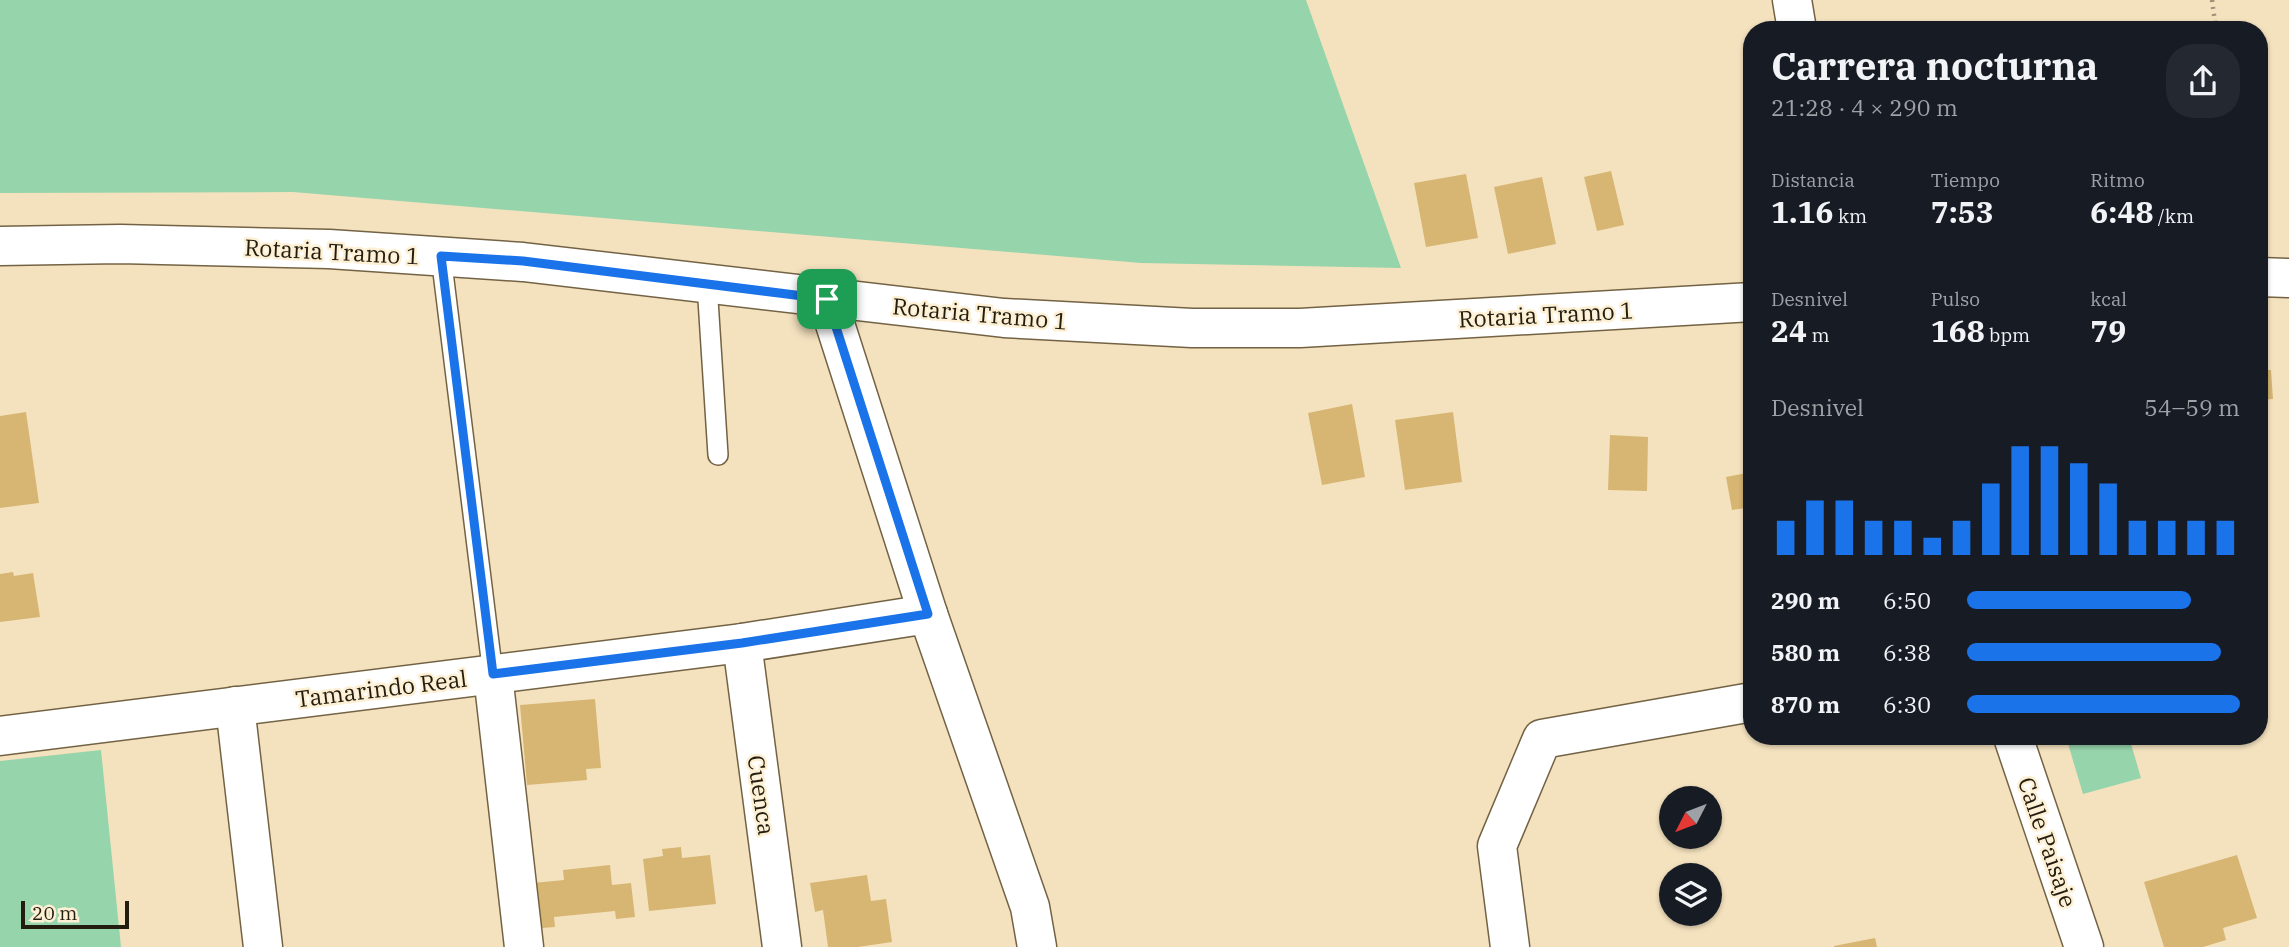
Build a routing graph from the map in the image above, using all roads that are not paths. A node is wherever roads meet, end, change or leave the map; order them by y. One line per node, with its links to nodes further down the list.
1 (1792, 0): 2 (street)
2 (1796, 21)
3 (0, 246): 4 (street, Rotaria Tramo 1)
4 (441, 256): 7 (street, Rotaria Tramo 1); 13 (lane)
5 (2268, 277): 6 (street)
6 (2289, 278)
7 (707, 284): 8 (street, Rotaria Tramo 1); 10 (lane)
8 (827, 299): 9 (street, Rotaria Tramo 1); 11 (street)
9 (1743, 303)
10 (719, 455)
11 (928, 614): 12 (street, Tamarindo Real); 21 (street)
12 (742, 643): 13 (street, Tamarindo Real); 20 (street, Cuenca)
13 (493, 674): 15 (street, Tamarindo Real); 19 (street)
14 (1743, 704): 22 (street)
15 (235, 706): 16 (street, Tamarindo Real); 18 (street)
16 (0, 736)
17 (2015, 745): 23 (street, Calle Paisaje)
18 (263, 947)
19 (524, 947)
20 (782, 947)
21 (1037, 947)
22 (1510, 947)
23 (2084, 947)

